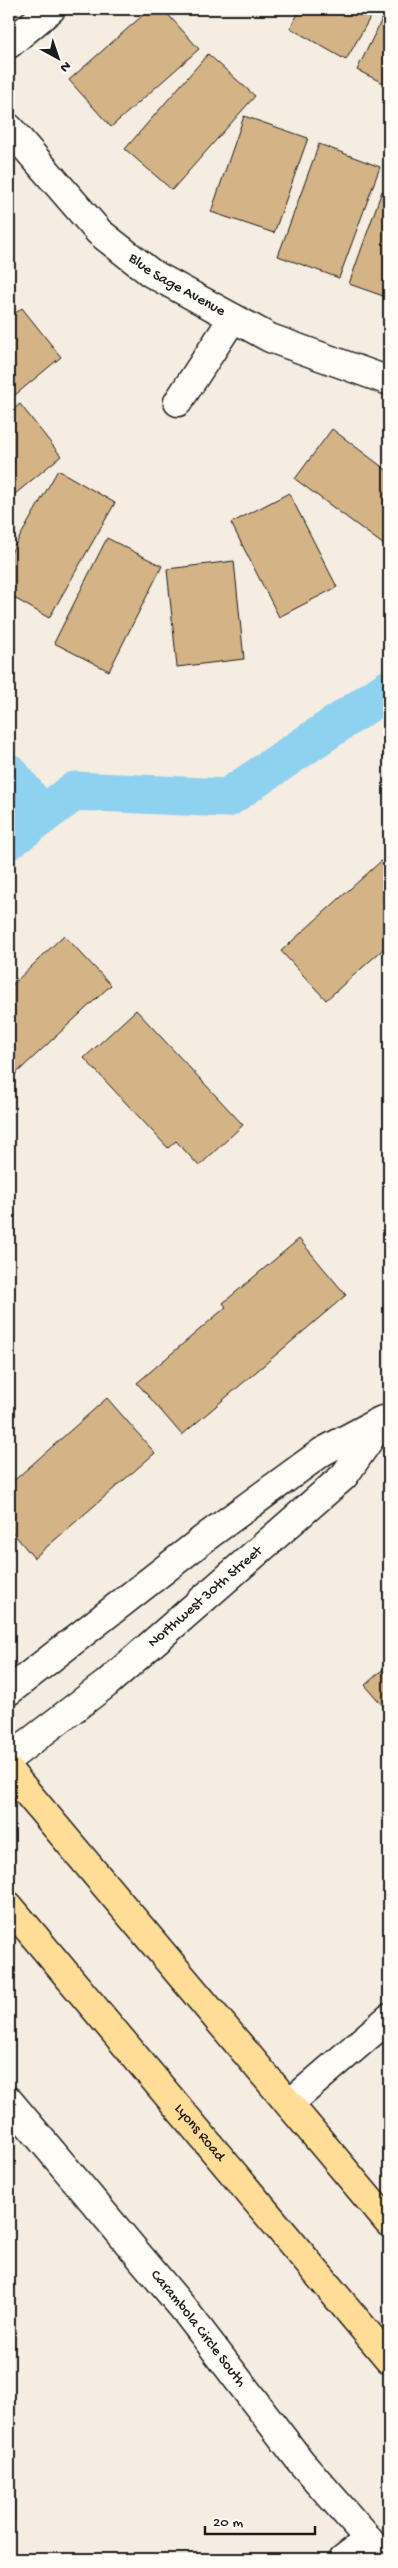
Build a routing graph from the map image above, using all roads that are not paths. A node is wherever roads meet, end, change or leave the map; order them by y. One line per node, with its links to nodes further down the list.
1 (51, 9): 2 (street)
2 (9, 44)
3 (9, 128): 4 (street, Blue Sage Avenue)
4 (233, 318): 5 (street, Blue Sage Avenue); 6 (street)
5 (389, 381)
6 (178, 402)
7 (386, 1417): 8 (street, Northwest 30th Street); 9 (street, Northwest 30th Street)
8 (9, 1692)
9 (9, 1758)
10 (9, 1771): 14 (main road)
11 (9, 1906): 16 (main road, Lyons Road)
12 (385, 2031): 14 (street)
13 (9, 2100): 17 (street, Carambola Circle South)
14 (289, 2104): 15 (main road)
15 (389, 2223)
16 (389, 2359)
17 (377, 2549): 18 (street)
18 (344, 2559)

